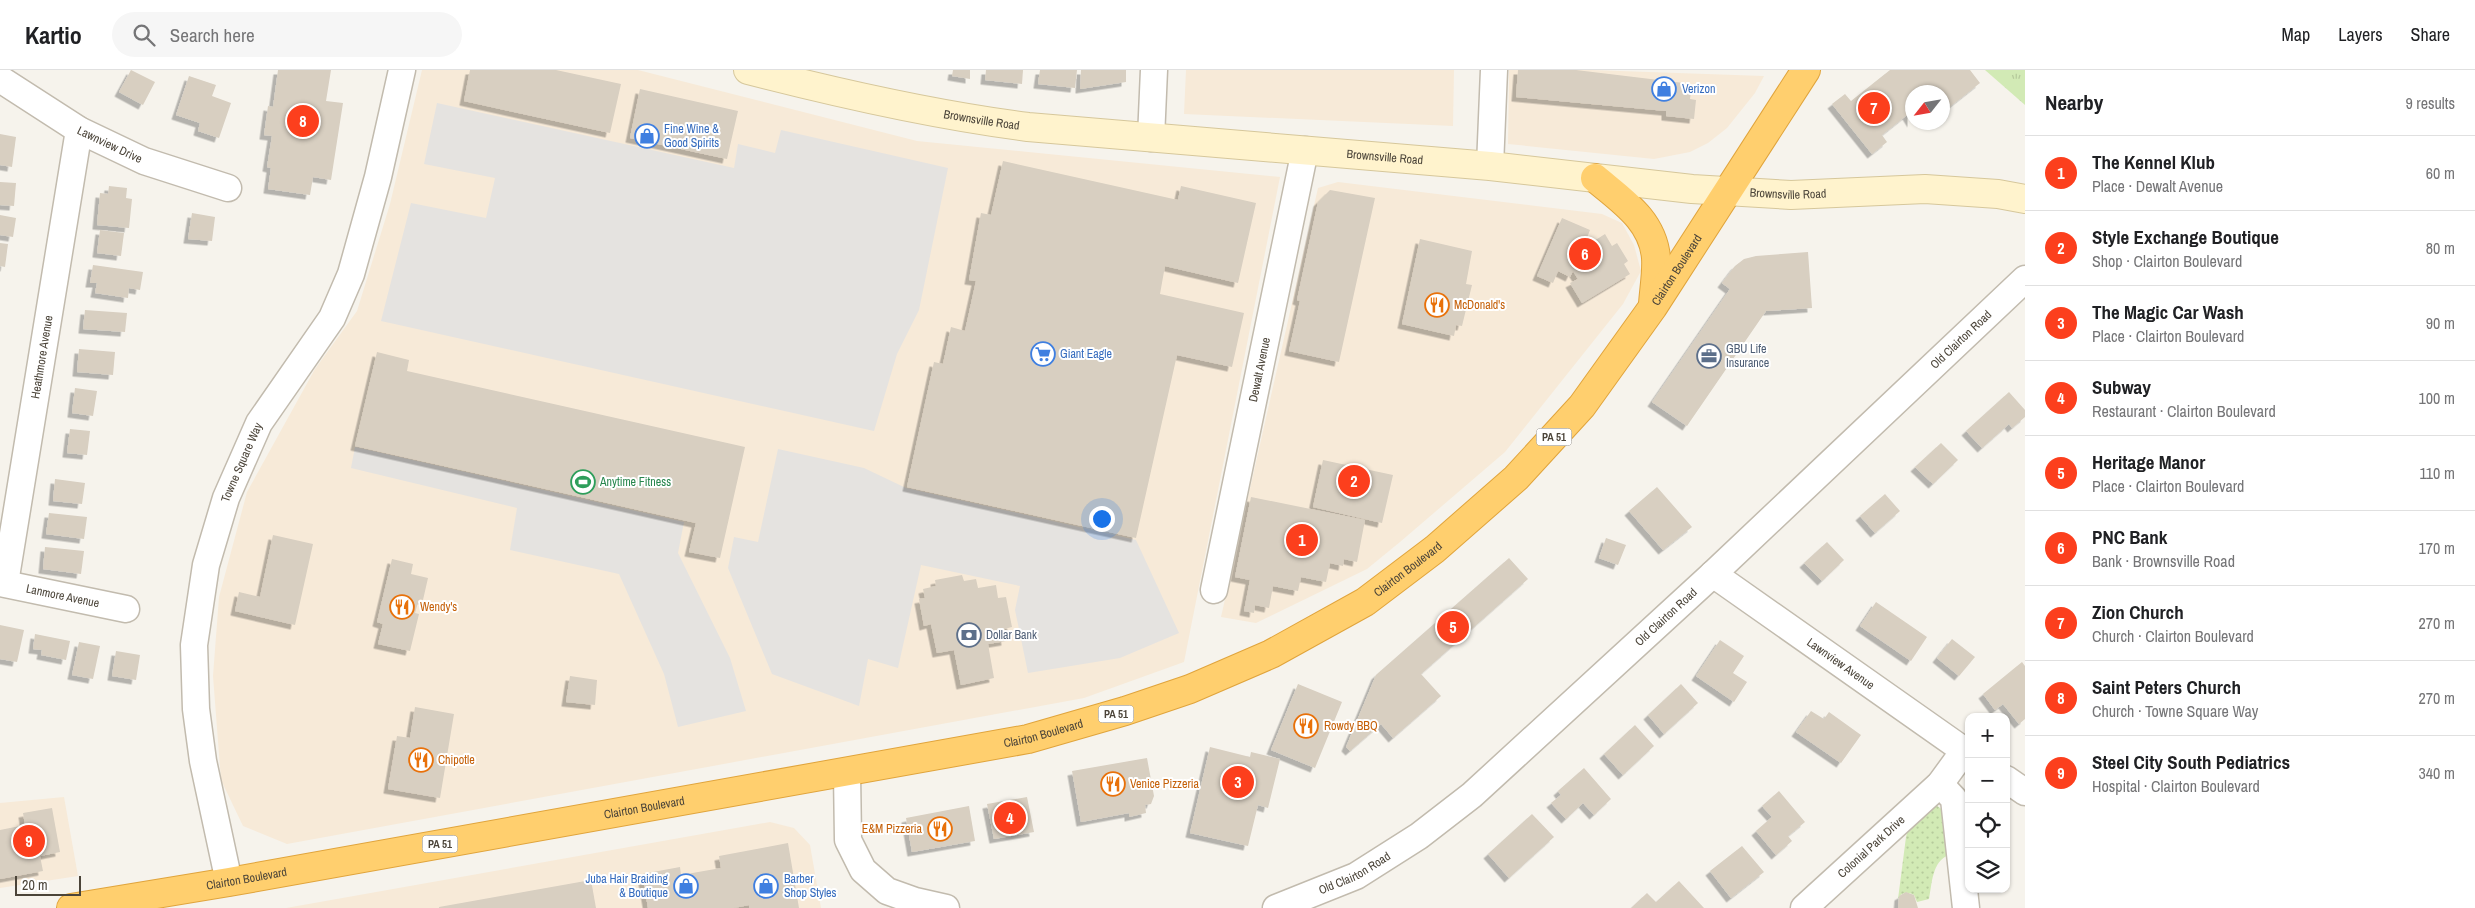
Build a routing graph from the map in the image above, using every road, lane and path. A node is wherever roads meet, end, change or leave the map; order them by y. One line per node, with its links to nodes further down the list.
1 (402, 70): 27 (street, Towne Square Way)
2 (748, 70): 8 (main road, Brownsville Road)
3 (1154, 70): 8 (street)
4 (1494, 70): 10 (street)
5 (1806, 70): 13 (highway, Clairton Boulevard / PA 51)
6 (0, 79): 7 (street, Lawnview Drive)
7 (79, 130): 12 (street, Lawnview Drive); 18 (street, Heathmore Avenue)
8 (1151, 138): 9 (main road, Brownsville Road)
9 (1305, 150): 10 (main road, Brownsville Road); 19 (street, Dewalt Avenue)
10 (1490, 166): 11 (main road, Brownsville Road)
11 (1595, 178): 13 (main road, Brownsville Road); 16 (highway)
12 (228, 188)
13 (1727, 192): 14 (main road, Brownsville Road); 16 (highway, Clairton Boulevard / PA 51)
14 (2025, 200)
15 (2025, 279): 17 (street, Old Clairton Road)
16 (1653, 307): 23 (highway, Clairton Boulevard / PA 51)
17 (1713, 574): 21 (street, Lawnview Avenue); 30 (street, Old Clairton Road)
18 (2, 583): 20 (street, Lanmore Avenue)
19 (1214, 590)
20 (126, 609)
21 (1965, 751)
22 (1965, 753): 25 (street, Colonial Park Drive)
23 (847, 772): 27 (highway, Clairton Boulevard / PA 51); 29 (street)
24 (2010, 782): 26 (street)
25 (1940, 784): 31 (street, Colonial Park Drive); 32 (street)
26 (2025, 792)
27 (229, 882): 28 (highway, Clairton Boulevard / PA 51)
28 (71, 908)
29 (946, 908)
30 (1276, 908)
31 (1804, 908)
32 (1966, 908)

